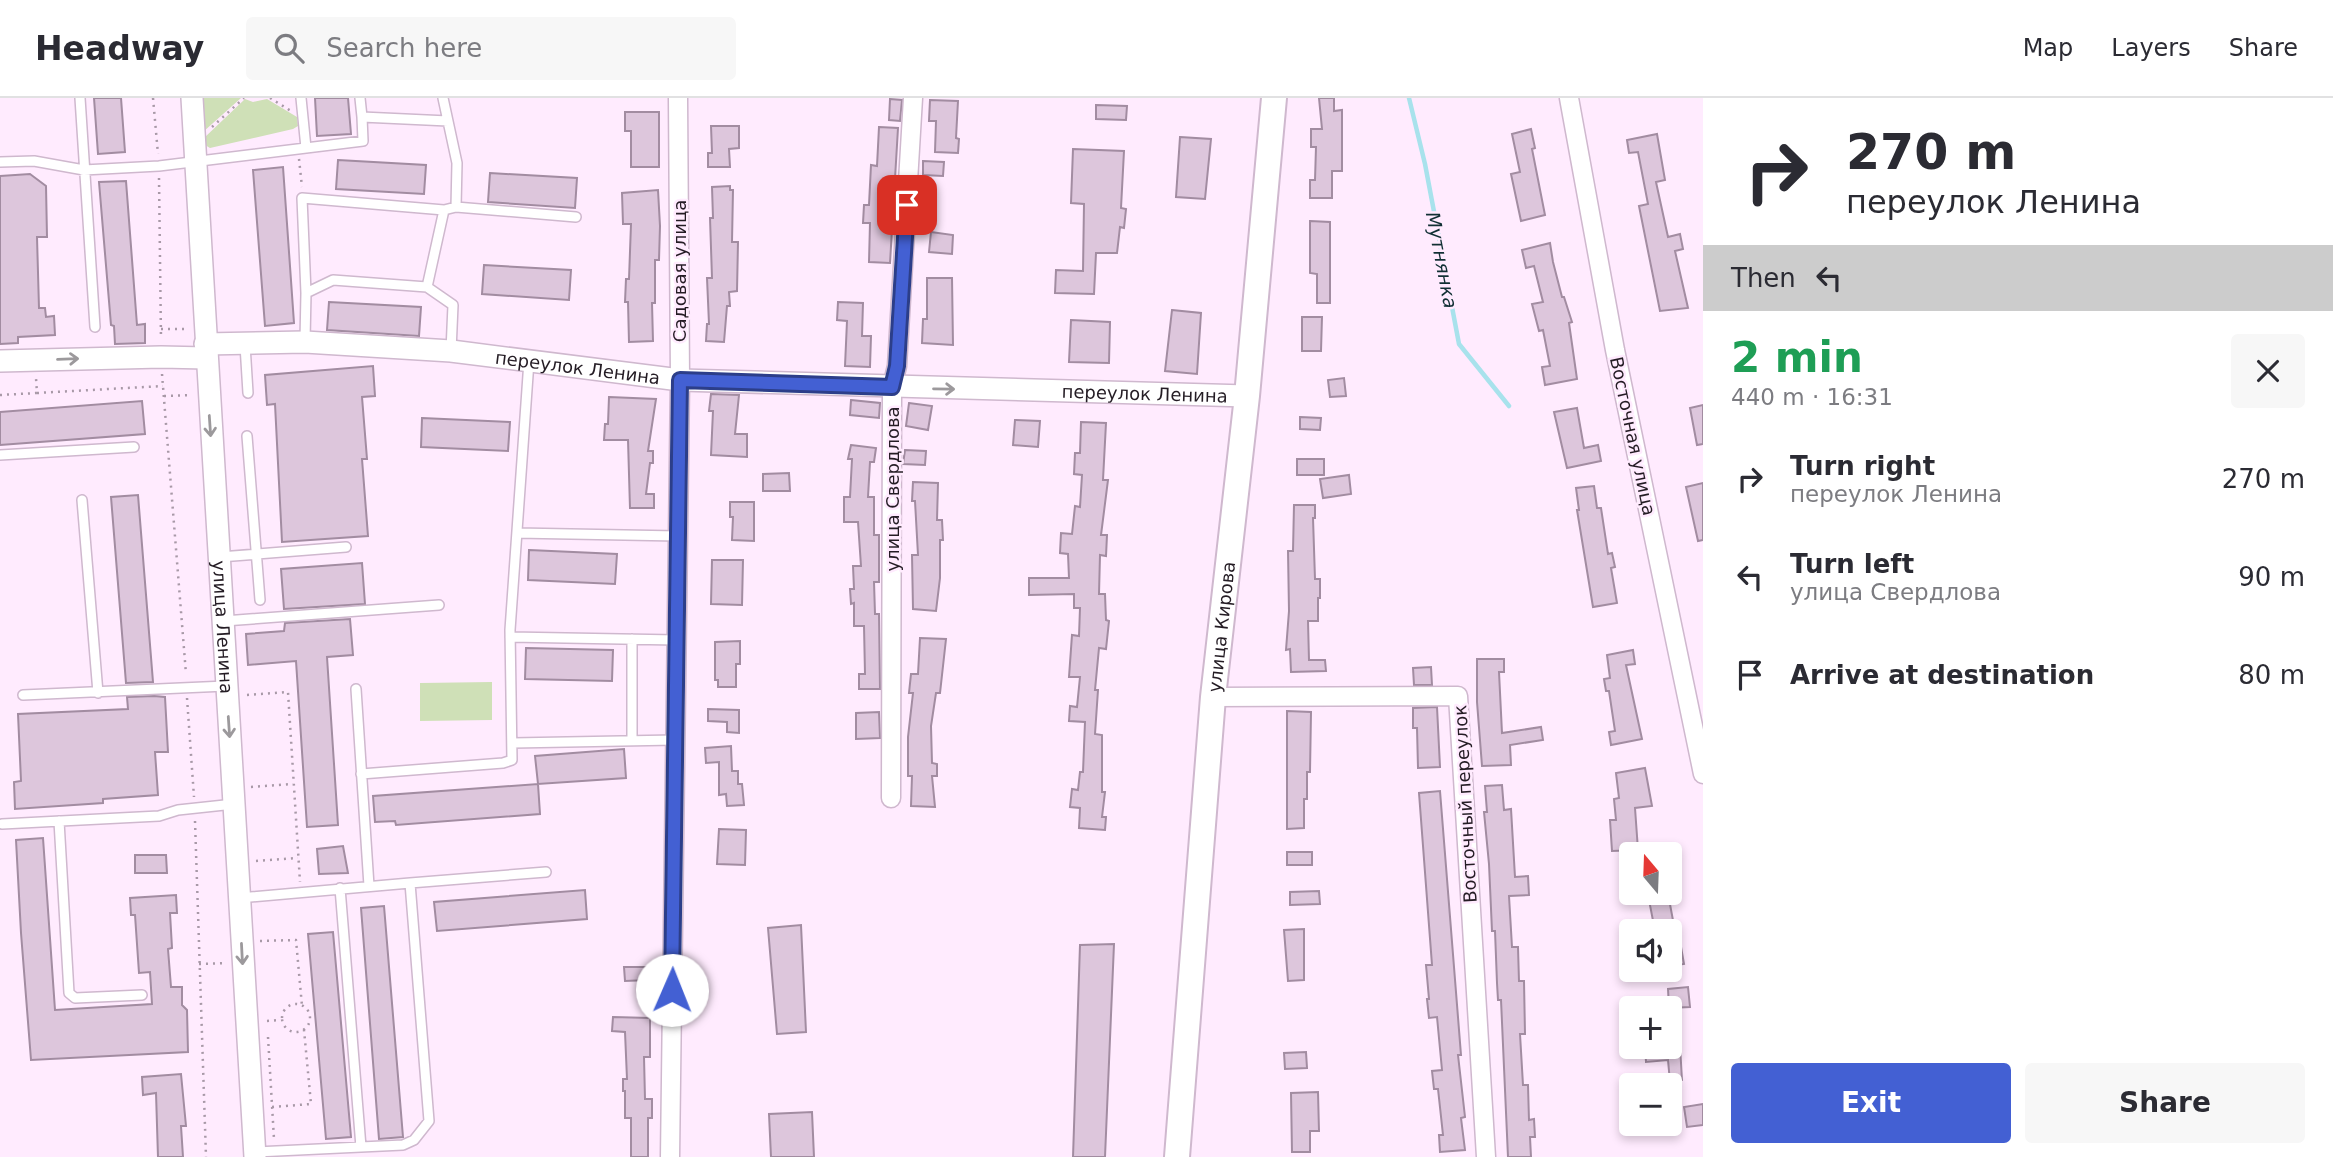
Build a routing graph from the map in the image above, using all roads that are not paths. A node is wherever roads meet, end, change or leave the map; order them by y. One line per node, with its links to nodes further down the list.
1 (80, 98): 15 (lane)
2 (192, 98): 13 (street, улица Ленина)
3 (301, 98): 12 (lane)
4 (360, 98): 10 (lane)
5 (443, 98): 11 (lane)
6 (678, 98): 28 (street, Садовая улица)
7 (913, 98): 29 (street, улица Свердлова)
8 (1274, 98): 31 (main road, улица Кирова)
9 (1569, 98): 56 (street, Восточная улица)
10 (362, 117): 11 (lane); 12 (lane)
11 (448, 121): 16 (lane)
12 (302, 148): 13 (lane)
13 (195, 152): 15 (lane); 24 (street, улица Ленина)
14 (0, 162): 15 (lane)
15 (85, 170): 21 (lane)
16 (456, 207): 17 (lane); 18 (lane)
17 (444, 210): 19 (lane); 20 (lane)
18 (576, 217)
19 (427, 287): 20 (lane); 25 (lane)
20 (306, 293): 22 (lane)
21 (95, 327)
22 (305, 342): 23 (street, переулок Ленина); 25 (street, переулок Ленина)
23 (245, 343): 24 (street, переулок Ленина); 30 (lane)
24 (205, 351): 26 (street, переулок Ленина, one-way to 24); 40 (street, улица Ленина, one-way to 40)
25 (451, 351): 27 (street, переулок Ленина)
26 (0, 361)
27 (529, 361): 28 (street, переулок Ленина); 36 (lane)
28 (680, 380): 29 (street, переулок Ленина); 37 (street, Садовая улица)
29 (892, 387): 31 (street, переулок Ленина, one-way to 31); 57 (street, улица Свердлова)
30 (248, 393)
31 (1247, 396): 51 (main road, улица Кирова)
32 (247, 436): 39 (lane)
33 (134, 447): 34 (lane)
34 (0, 455)
35 (82, 500): 49 (lane)
36 (517, 533): 37 (lane); 44 (lane)
37 (678, 536): 46 (street, Садовая улица)
38 (346, 547): 39 (lane)
39 (257, 554): 40 (lane); 41 (lane)
40 (218, 557): 43 (street, улица Ленина)
41 (260, 600)
42 (439, 605): 43 (lane)
43 (222, 621): 48 (street, улица Ленина)
44 (510, 637): 45 (lane); 54 (lane)
45 (632, 639): 46 (lane); 52 (lane)
46 (677, 640): 53 (street, Садовая улица)
47 (356, 689): 55 (lane)
48 (236, 691): 49 (lane); 58 (street, улица Ленина, one-way to 58)
49 (98, 693): 50 (lane)
50 (23, 695)
51 (1213, 697): 70 (main road, улица Кирова); 71 (street, Восточный переулок)
52 (632, 740): 53 (lane); 54 (lane)
53 (675, 740): 69 (street, Садовая улица)
54 (513, 743): 55 (lane)
55 (361, 774): 63 (lane)
56 (1703, 774)
57 (891, 798)
58 (233, 804): 59 (lane); 65 (street, улица Ленина)
59 (58, 821): 60 (lane); 66 (lane)
60 (2, 824)
61 (546, 872): 62 (lane)
62 (411, 883): 63 (lane); 67 (lane)
63 (369, 886): 64 (lane)
64 (340, 888): 65 (lane); 67 (lane)
65 (239, 898): 68 (street, улица Ленина, one-way to 68)
66 (142, 995)
67 (361, 1147): 68 (lane)
68 (254, 1155)
69 (670, 1157)
70 (1177, 1157)
71 (1486, 1157)

